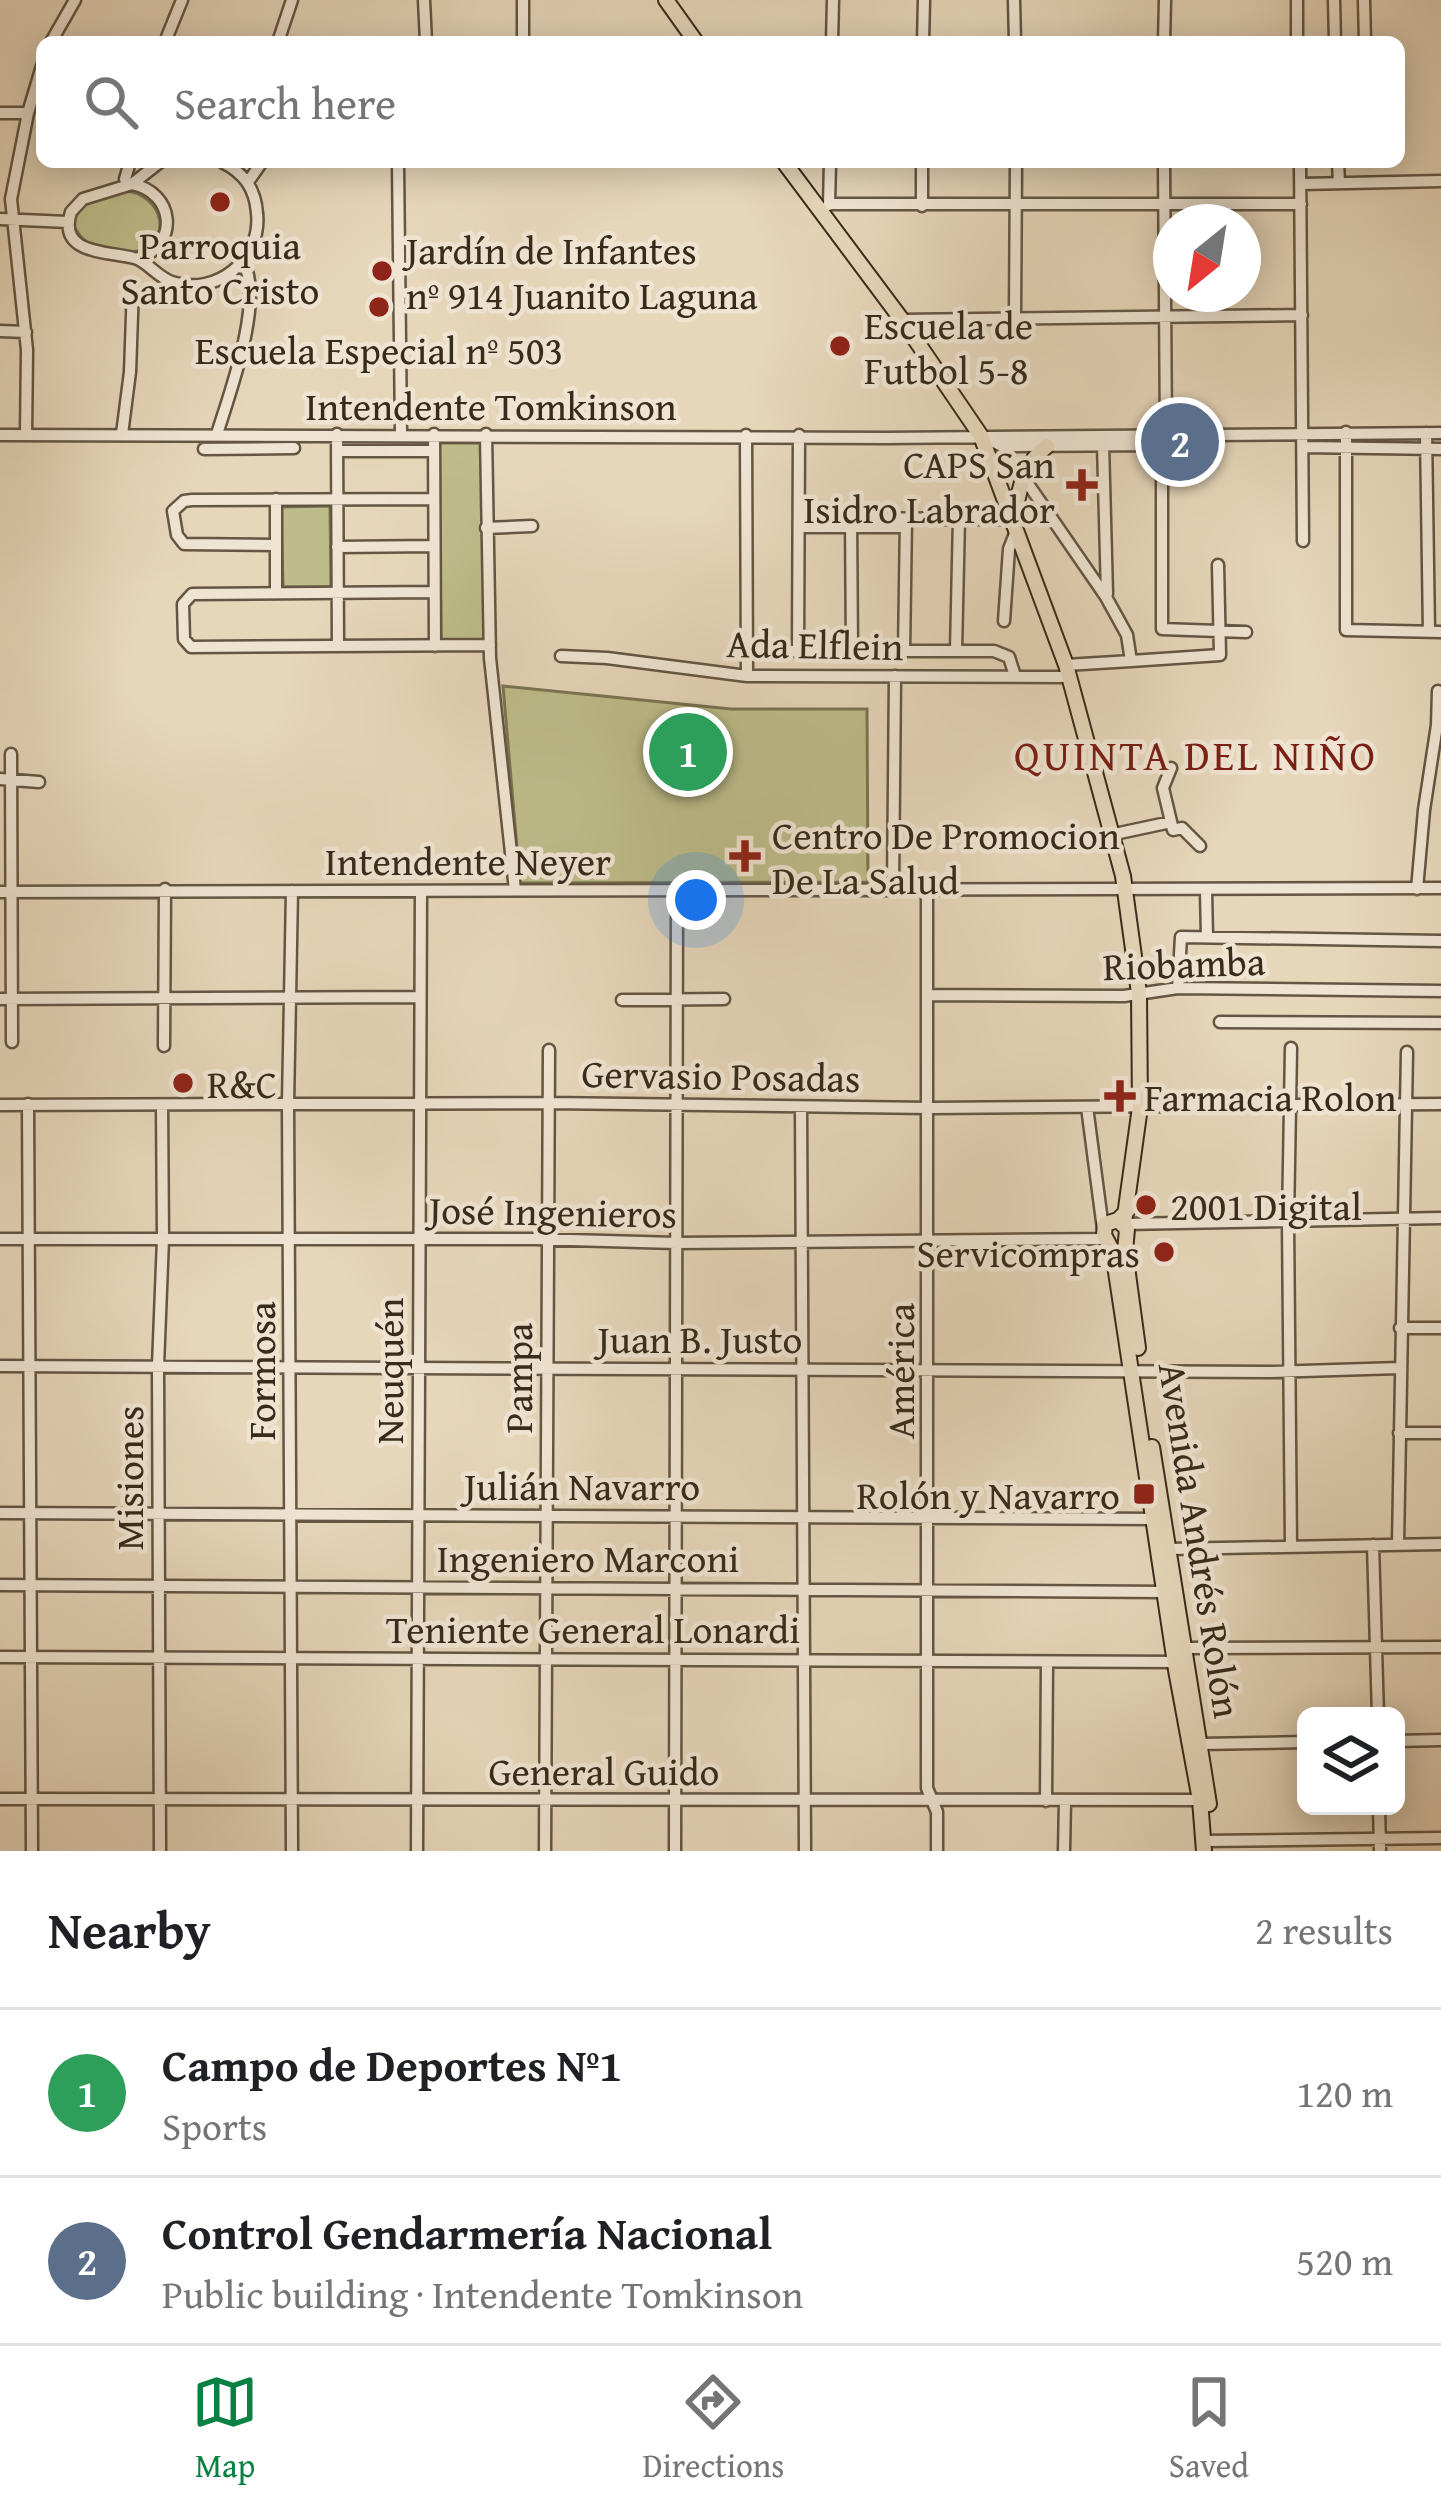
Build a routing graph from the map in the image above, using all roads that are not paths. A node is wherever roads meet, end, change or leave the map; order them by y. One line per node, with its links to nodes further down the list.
1 (75, 0): 14 (street)
2 (182, 0): 15 (street)
3 (292, 0): 16 (street)
4 (424, 0): 17 (street)
5 (523, 0): 18 (street)
6 (666, 0): 19 (main road)
7 (833, 0): 20 (street)
8 (924, 0): 21 (street)
9 (1014, 0): 22 (street)
10 (1165, 0): 23 (street)
11 (1297, 0): 24 (street)
12 (1334, 0): 25 (street)
13 (1364, 0): 26 (street)
14 (55, 36)
15 (167, 36)
16 (280, 36)
17 (426, 36)
18 (523, 36)
19 (693, 36)
20 (832, 36)
21 (923, 36)
22 (1015, 36)
23 (1164, 36)
24 (1297, 36)
25 (1335, 36)
26 (1365, 36)
27 (36, 86): 29 (street)
28 (0, 112): 29 (street)
29 (28, 113): 52 (street)
30 (129, 168): 43 (street)
31 (150, 168): 43 (street)
32 (243, 168): 44 (street)
33 (258, 168): 44 (street)
34 (398, 168): 69 (street)
35 (789, 168): 51 (main road, Avenida Andrés Rolón)
36 (829, 168): 51 (street)
37 (922, 168): 50 (street)
38 (1016, 168): 47 (street)
39 (1164, 168): 48 (street)
40 (1300, 168): 45 (street)
41 (1338, 168): 46 (street)
42 (1441, 181): 46 (street)
43 (128, 182): 53 (street); 54 (street)
44 (248, 182): 55 (street)
45 (1301, 184): 46 (street); 49 (street)
46 (1339, 184)
47 (1016, 203): 48 (street); 50 (street); 58 (street)
48 (1163, 203): 49 (street); 59 (street)
49 (1300, 204): 57 (street)
50 (922, 206): 51 (street)
51 (825, 207): 60 (main road, Avenida Andrés Rolón)
52 (5, 219): 53 (street); 62 (street)
53 (68, 221): 54 (street)
54 (139, 258): 55 (street)
55 (243, 262): 79 (street)
56 (133, 287): 67 (street)
57 (1301, 315): 59 (street); 64 (street)
58 (1015, 317): 59 (street); 60 (street)
59 (1166, 317): 78 (street)
60 (902, 320): 76 (main road, Avenida Andrés Rolón)
61 (0, 331): 62 (street)
62 (26, 332): 73 (street)
63 (1346, 432): 64 (street, Intendente Tomkinson); 65 (street, Intendente Tomkinson); 82 (street)
64 (1304, 433): 78 (street, Intendente Tomkinson); 81 (street)
65 (1426, 433): 66 (street, Intendente Tomkinson); 84 (street)
66 (1441, 433)
67 (122, 434): 73 (street, Intendente Tomkinson); 79 (street, Intendente Tomkinson)
68 (337, 434): 69 (street, Intendente Tomkinson); 79 (street, Intendente Tomkinson); 86 (street)
69 (401, 434): 70 (street, Intendente Tomkinson)
70 (434, 434): 71 (street, Intendente Tomkinson); 87 (street)
71 (486, 434): 74 (street, Intendente Tomkinson); 100 (street)
72 (0, 435): 73 (street, Intendente Tomkinson)
73 (26, 435)
74 (746, 435): 75 (street, Intendente Tomkinson); 117 (street)
75 (800, 436): 76 (street, Intendente Tomkinson); 93 (street)
76 (981, 436): 77 (street, Intendente Tomkinson); 80 (street, Intendente Tomkinson); 96 (main road, Avenida Andrés Rolón)
77 (1104, 440): 78 (street, Intendente Tomkinson); 80 (street, Intendente Tomkinson); 109 (street)
78 (1164, 440): 111 (street)
79 (205, 442): 83 (street)
80 (1047, 446): 88 (main road)
81 (1303, 447): 82 (street); 101 (street)
82 (1347, 447): 84 (street); 113 (street)
83 (294, 448)
84 (1426, 449): 85 (street); 97 (street)
85 (1441, 449)
86 (337, 451): 87 (street); 90 (street)
87 (434, 451): 91 (street)
88 (1024, 478): 96 (main road); 109 (street)
89 (276, 499): 90 (street); 102 (street); 102 (street)
90 (337, 499): 91 (street); 104 (street)
91 (434, 499): 103 (street)
92 (959, 518): 95 (street); 96 (street); 120 (street)
93 (799, 523): 94 (street); 118 (street)
94 (851, 523): 95 (street); 119 (street)
95 (906, 523): 121 (street)
96 (1016, 524): 110 (street); 124 (main road, Avenida Andrés Rolón)
97 (1427, 524): 98 (street); 113 (street)
98 (1441, 525)
99 (532, 526): 100 (street)
100 (486, 528): 114 (street)
101 (1303, 541)
102 (276, 545): 107 (street)
103 (434, 546): 104 (street); 106 (street)
104 (337, 547): 108 (street)
105 (1218, 565): 111 (street)
106 (434, 592): 108 (street); 116 (street)
107 (276, 593): 108 (street); 115 (street)
108 (338, 593): 115 (street)
109 (1106, 597): 123 (street)
110 (1004, 621)
111 (1219, 630): 112 (street); 123 (street, Ada Elflein)
112 (1246, 632)
113 (1435, 632)
114 (490, 645): 116 (street); 143 (street)
115 (338, 646): 116 (street)
116 (435, 646)
117 (747, 651): 118 (street); 125 (street)
118 (798, 651): 119 (street)
119 (852, 651): 121 (street)
120 (956, 651): 121 (street); 127 (street)
121 (904, 652)
122 (561, 656): 125 (street, Ada Elflein)
123 (1131, 661): 124 (street, Ada Elflein)
124 (1067, 671): 127 (street, Ada Elflein); 135 (main road, Avenida Andrés Rolón)
125 (747, 676): 126 (street, Ada Elflein)
126 (895, 676): 127 (street, Ada Elflein); 137 (street)
127 (1015, 676)
128 (1438, 691): 129 (street)
129 (1439, 724): 141 (street)
130 (11, 754): 132 (street)
131 (1171, 767): 134 (street)
132 (4, 780): 133 (street); 148 (street)
133 (39, 782)
134 (1171, 822): 135 (street); 136 (street)
135 (1110, 835): 144 (main road, Avenida Andrés Rolón)
136 (1201, 846)
137 (893, 888): 138 (street, Intendente Neyer); 140 (street, Intendente Neyer)
138 (927, 888): 144 (street, Intendente Neyer); 154 (street, América)
139 (1441, 888): 141 (street, Intendente Neyer)
140 (677, 889): 143 (street, Intendente Neyer); 161 (street)
141 (1417, 889): 147 (street, Intendente Neyer)
142 (165, 890): 145 (street, Intendente Neyer); 148 (street, Intendente Neyer); 155 (street)
143 (515, 890): 146 (street, Intendente Neyer)
144 (1125, 890): 147 (street, Intendente Neyer); 153 (main road, Avenida Andrés Rolón)
145 (292, 891): 146 (street, Intendente Neyer); 156 (street, Formosa)
146 (422, 891): 157 (street, Neuquén)
147 (1206, 891): 149 (street)
148 (6, 893): 158 (street)
149 (1207, 937): 150 (street); 151 (street)
150 (1441, 940)
151 (1178, 988): 152 (street, Riobamba); 153 (street, Riobamba)
152 (1441, 991)
153 (1139, 993): 154 (street, Riobamba); 179 (main road, Avenida Andrés Rolón)
154 (929, 995): 182 (street, América)
155 (164, 997): 156 (street); 158 (street); 165 (street)
156 (291, 997): 157 (street); 169 (street, Formosa)
157 (419, 997): 170 (street, Neuquén)
158 (6, 999): 164 (street)
159 (724, 999): 161 (street)
160 (622, 1000): 161 (street)
161 (677, 1000): 178 (street)
162 (1220, 1022): 163 (street)
163 (1441, 1023)
164 (12, 1042)
165 (164, 1046)
166 (1291, 1048): 177 (street)
167 (549, 1050): 171 (street, Pampa)
168 (1407, 1052): 173 (street)
169 (289, 1103): 170 (street, Gervasio Posadas); 176 (street, Gervasio Posadas); 190 (street, Formosa)
170 (418, 1103): 171 (street, Gervasio Posadas); 191 (street, Neuquén)
171 (549, 1103): 178 (street, Gervasio Posadas); 192 (street, Pampa)
172 (28, 1104): 175 (street, Gervasio Posadas); 176 (street, Gervasio Posadas); 188 (street)
173 (1406, 1104): 174 (street, Gervasio Posadas); 177 (street, Gervasio Posadas); 184 (street)
174 (1441, 1104)
175 (0, 1105)
176 (162, 1105): 189 (street, Misiones)
177 (1291, 1105): 179 (street, Gervasio Posadas); 185 (street)
178 (677, 1106): 180 (street, Gervasio Posadas); 193 (street)
179 (1140, 1106): 181 (street, Gervasio Posadas); 186 (main road, Avenida Andrés Rolón)
180 (801, 1107): 182 (street, Gervasio Posadas); 194 (street)
181 (1087, 1107): 182 (street, Gervasio Posadas); 186 (street)
182 (928, 1108): 195 (street, América)
183 (1441, 1218): 184 (street, José Ingenieros)
184 (1403, 1219): 185 (street, José Ingenieros); 196 (street)
185 (1288, 1222): 186 (street, José Ingenieros); 209 (street)
186 (1117, 1228): 195 (street, José Ingenieros); 208 (main road, Avenida Andrés Rolón)
187 (0, 1239): 188 (street, José Ingenieros)
188 (28, 1239): 189 (street, José Ingenieros); 199 (street)
189 (163, 1239): 190 (street, José Ingenieros); 200 (street, Misiones)
190 (289, 1239): 191 (street, José Ingenieros); 201 (street, Formosa)
191 (418, 1239): 192 (street, José Ingenieros); 202 (street, Neuquén)
192 (548, 1239): 193 (street, José Ingenieros); 203 (street, Pampa)
193 (676, 1243): 194 (street, José Ingenieros); 205 (street)
194 (802, 1243): 195 (street, José Ingenieros); 206 (street)
195 (928, 1243): 207 (street, América)
196 (1400, 1328): 197 (street); 204 (street)
197 (1441, 1328)
198 (0, 1366): 199 (street, Juan B. Justo)
199 (29, 1366): 200 (street, Juan B. Justo); 213 (street)
200 (158, 1366): 201 (street, Juan B. Justo); 214 (street, Misiones)
201 (290, 1366): 202 (street, Juan B. Justo); 215 (street, Formosa)
202 (418, 1366): 203 (street, Juan B. Justo); 216 (street, Neuquén)
203 (548, 1367): 205 (street, Juan B. Justo); 217 (street, Pampa)
204 (1400, 1368): 209 (street, Juan B. Justo); 211 (street)
205 (674, 1369): 206 (street, Juan B. Justo); 218 (street)
206 (802, 1369): 207 (street, Juan B. Justo); 219 (street)
207 (929, 1370): 208 (street, Juan B. Justo); 220 (street, América)
208 (1136, 1370): 209 (street, Juan B. Justo); 221 (main road, Avenida Andrés Rolón)
209 (1291, 1372): 225 (street)
210 (1441, 1432): 211 (street)
211 (1399, 1433): 222 (street)
212 (0, 1513): 213 (street, Julián Navarro)
213 (30, 1513): 214 (street, Julián Navarro); 231 (street)
214 (159, 1514): 215 (street, Julián Navarro); 227 (street, Misiones)
215 (291, 1514): 216 (street, Julián Navarro); 228 (street, Formosa)
216 (418, 1514): 217 (street, Julián Navarro); 230 (street, Neuquén)
217 (547, 1515): 218 (street, Julián Navarro); 232 (street, Pampa)
218 (676, 1515): 219 (street, Julián Navarro); 233 (street)
219 (803, 1516): 220 (street, Julián Navarro); 234 (street)
220 (928, 1517): 221 (street, Julián Navarro); 235 (street, América)
221 (1159, 1519): 226 (main road, Avenida Andrés Rolón); 236 (main road, Avenida Andrés Rolón)
222 (1399, 1544): 223 (street); 224 (street)
223 (1441, 1544)
224 (1373, 1545): 225 (street); 237 (street)
225 (1291, 1546): 226 (street)
226 (1168, 1549): 236 (main road, Avenida Andrés Rolón)
227 (159, 1584): 228 (street, Ingeniero Marconi); 231 (street, Ingeniero Marconi); 242 (street, Misiones)
228 (290, 1584): 230 (street, Ingeniero Marconi); 243 (street, Formosa)
229 (0, 1585): 231 (street, Ingeniero Marconi)
230 (417, 1585): 232 (street, Ingeniero Marconi); 244 (street, Neuquén)
231 (30, 1586): 241 (street)
232 (546, 1586): 233 (street, Ingeniero Marconi); 245 (street, Pampa)
233 (676, 1587): 234 (street, Ingeniero Marconi); 246 (street)
234 (804, 1588): 235 (street, Ingeniero Marconi); 247 (street)
235 (928, 1589): 236 (street, Ingeniero Marconi); 248 (street, América)
236 (1170, 1592): 239 (main road, Avenida Andrés Rolón)
237 (1377, 1646): 238 (street, Teniente General Lonardi); 239 (street, Teniente General Lonardi); 250 (street)
238 (1441, 1647)
239 (1179, 1655): 249 (street, Teniente General Lonardi); 254 (main road, Avenida Andrés Rolón); 263 (main road, Avenida Andrés Rolón)
240 (0, 1657): 241 (street, Teniente General Lonardi)
241 (32, 1657): 242 (street, Teniente General Lonardi); 257 (street)
242 (160, 1657): 243 (street, Teniente General Lonardi); 255 (street, Misiones)
243 (291, 1657): 244 (street, Teniente General Lonardi); 258 (street, Formosa)
244 (417, 1657): 245 (street, Teniente General Lonardi); 259 (street, Neuquén)
245 (546, 1657): 246 (street, Teniente General Lonardi); 260 (street, Pampa)
246 (675, 1657): 247 (street, Teniente General Lonardi); 261 (street)
247 (804, 1659): 248 (street, Teniente General Lonardi); 262 (street)
248 (928, 1661): 249 (street, Teniente General Lonardi); 264 (street, América)
249 (1047, 1663): 265 (street)
250 (1378, 1707)
251 (1441, 1740): 252 (street)
252 (1405, 1741)
253 (1297, 1742): 254 (street)
254 (1200, 1744): 263 (main road, Avenida Andrés Rolón)
255 (160, 1798): 257 (street, General Guido); 258 (street, General Guido); 272 (street, Misiones)
256 (0, 1799): 257 (street, General Guido)
257 (32, 1799): 271 (street)
258 (292, 1799): 259 (street, General Guido); 273 (street, Formosa)
259 (417, 1799): 260 (street, General Guido); 274 (street, Neuquén)
260 (545, 1799): 261 (street, General Guido); 275 (street, Pampa)
261 (675, 1800): 262 (street, General Guido); 276 (street)
262 (805, 1800): 264 (street, General Guido); 277 (street)
263 (1204, 1800): 266 (street, General Guido); 270 (main road, Avenida Andrés Rolón)
264 (933, 1801): 265 (street, General Guido); 278 (street, América)
265 (1046, 1801): 266 (street, General Guido)
266 (1065, 1801): 279 (street)
267 (1379, 1815): 269 (street)
268 (1441, 1838): 269 (street)
269 (1380, 1845): 270 (street)
270 (1209, 1846)
271 (32, 1851)
272 (160, 1851)
273 (292, 1851)
274 (417, 1851)
275 (545, 1851)
276 (675, 1851)
277 (805, 1851)
278 (937, 1851)
279 (1064, 1851)

